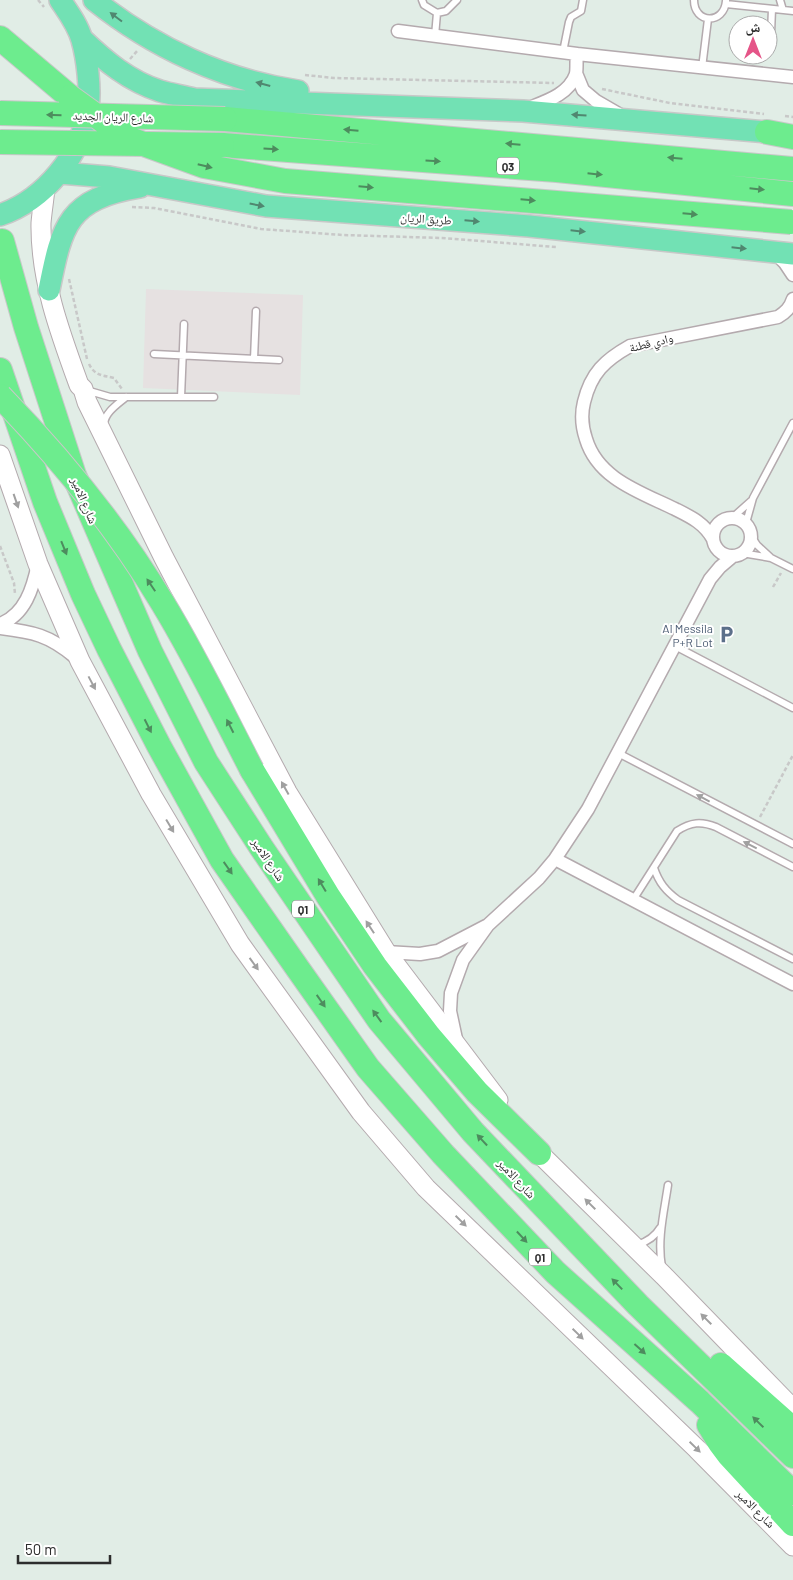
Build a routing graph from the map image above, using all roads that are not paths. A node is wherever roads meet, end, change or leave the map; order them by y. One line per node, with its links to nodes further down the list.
1 (94, 0): 24 (main road, one-way to 1)
2 (422, 0): 12 (lane)
3 (457, 0): 12 (lane)
4 (584, 0): 19 (lane)
5 (694, 0): 14 (lane)
6 (780, 0): 10 (lane)
7 (726, 2): 9 (lane); 14 (lane)
8 (53, 5): 18 (main road)
9 (772, 10): 10 (lane); 13 (lane)
10 (783, 10): 11 (lane)
11 (793, 11)
12 (437, 13): 16 (lane)
13 (772, 15)
14 (708, 19): 21 (lane)
15 (398, 31): 16 (street)
16 (435, 36): 19 (street)
17 (0, 38): 37 (highway, one-way to 37, bridge)
18 (82, 39): 24 (main road); 32 (main road)
19 (563, 52): 20 (street)
20 (577, 54): 21 (street); 23 (street)
21 (702, 68): 22 (street)
22 (793, 77)
23 (576, 80): 25 (street); 27 (street)
24 (397, 106): 25 (main road)
25 (523, 111): 27 (main road, one-way to 25)
26 (0, 113): 31 (highway, شارع الريان الجديد / Q3, one-way to 26, bridge)
27 (626, 118): 28 (main road)
28 (772, 121): 29 (highway)
29 (793, 136)
30 (0, 142): 35 (highway, Q3, one-way to 35, bridge)
31 (793, 169)
32 (60, 172): 33 (main road, طريق الريان); 34 (main road)
33 (158, 185): 39 (main road, طريق الريان, one-way to 39); 41 (main road)
34 (45, 188): 36 (main road); 41 (main road)
35 (793, 194)
36 (0, 215)
37 (792, 222)
38 (2, 242): 91 (highway, شارع الامير / Q1, one-way to 38)
39 (783, 253): 40 (street)
40 (793, 275)
41 (49, 290): 50 (main road)
42 (793, 299): 60 (street, وادي قطنة)
43 (256, 311): 47 (lane)
44 (184, 324): 46 (lane)
45 (154, 354): 46 (lane)
46 (182, 357): 47 (lane); 53 (lane)
47 (254, 359): 48 (lane)
48 (279, 360)
49 (0, 370): 92 (highway, Q1, one-way to 92)
50 (83, 389): 52 (lane); 57 (main road)
51 (0, 396): 86 (highway, one-way to 51, bridge)
52 (126, 397): 53 (lane); 57 (lane)
53 (180, 397): 54 (lane)
54 (214, 397)
55 (793, 422): 56 (lane)
56 (791, 431): 59 (lane)
57 (102, 432): 82 (main road, one-way to 57)
58 (0, 455): 67 (main road, شارع الامير, one-way to 67)
59 (753, 498): 61 (lane); 62 (lane)
60 (694, 519): 61 (street, وادي قطنة); 64 (street, وادي قطنة)
61 (726, 520): 62 (street); 64 (street)
62 (746, 523): 63 (street)
63 (751, 536): 65 (street); 66 (lane)
64 (714, 542): 65 (street); 69 (street)
65 (737, 554): 66 (lane); 69 (street)
66 (771, 558): 68 (lane)
67 (38, 564): 70 (street); 73 (main road, شارع الامير)
68 (793, 569)
69 (710, 579): 72 (street)
70 (0, 624)
71 (0, 628): 73 (street)
72 (675, 646): 74 (lane); 75 (street)
73 (80, 661): 98 (main road, شارع الامير, one-way to 98)
74 (793, 708)
75 (618, 753): 76 (lane, one-way to 75); 77 (street)
76 (793, 844)
77 (555, 859): 80 (street); 81 (street)
78 (793, 867): 79 (lane, one-way to 79)
79 (654, 868): 80 (lane); 83 (lane)
80 (633, 900): 84 (street)
81 (488, 925): 82 (street); 85 (street)
82 (386, 952): 85 (main road)
83 (793, 959)
84 (793, 984)
85 (458, 1047): 86 (main road)
86 (539, 1153): 89 (main road, one-way to 86)
87 (668, 1184): 88 (lane)
88 (664, 1217): 89 (lane); 90 (lane)
89 (632, 1246): 90 (main road)
90 (664, 1276): 93 (main road, one-way to 90)
91 (638, 1305): 94 (highway); 95 (highway, شارع الامير / Q1, one-way to 91)
92 (700, 1402): 96 (highway, Q1); 97 (highway)
93 (793, 1409)
94 (793, 1428)
95 (793, 1456)
96 (793, 1493)
97 (793, 1524)
98 (793, 1546)

